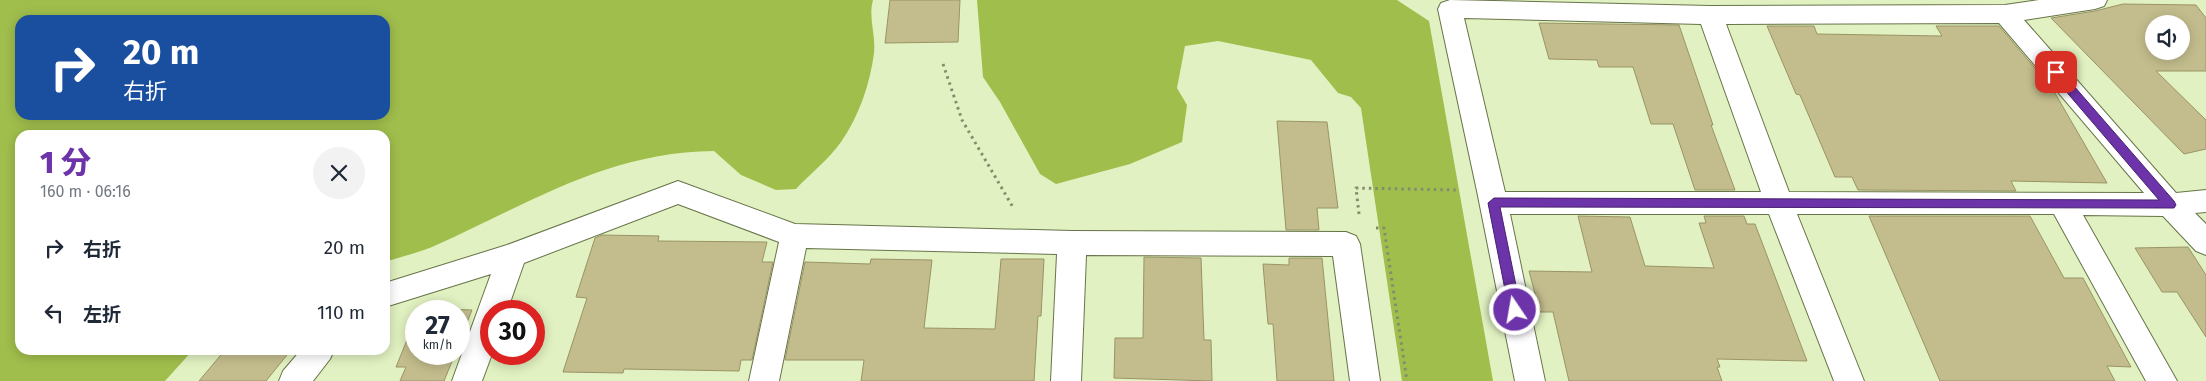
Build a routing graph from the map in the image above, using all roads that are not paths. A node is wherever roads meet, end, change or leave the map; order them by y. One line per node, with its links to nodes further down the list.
1 (2095, 0): 2 (street)
2 (2005, 14): 3 (street); 8 (street)
3 (1710, 15): 4 (street); 6 (street)
4 (1492, 197): 6 (street); 22 (street)
5 (2206, 201): 8 (street)
6 (1779, 202): 7 (street); 23 (street)
7 (2062, 203): 8 (street); 24 (street)
8 (2170, 205): 11 (street)
9 (794, 236): 10 (street); 12 (street); 19 (street)
10 (1072, 242): 20 (street); 21 (street)
11 (2206, 243)
12 (512, 255): 13 (street); 14 (street)
13 (390, 293)
14 (496, 300)
15 (480, 345): 18 (street)
16 (315, 355): 17 (street)
17 (294, 381)
18 (467, 381)
19 (764, 381)
20 (1066, 381)
21 (1365, 381)
22 (1530, 381)
23 (1849, 381)
24 (2162, 381)

